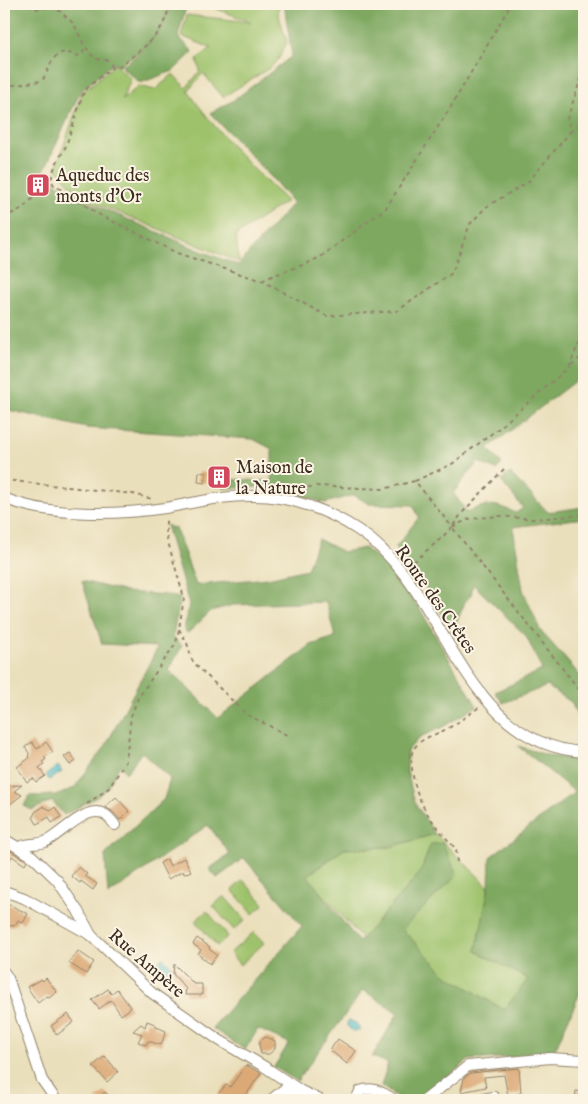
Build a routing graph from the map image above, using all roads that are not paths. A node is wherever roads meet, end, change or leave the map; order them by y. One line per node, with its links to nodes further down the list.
1 (4, 498): 2 (street, Route des Crêtes)
2 (584, 752)
3 (116, 825): 5 (street)
4 (4, 839): 5 (street, Rue Ampère)
5 (19, 847): 7 (street, Rue Ampère)
6 (4, 891): 7 (street)
7 (91, 935): 10 (street, Rue Ampère)
8 (4, 972): 12 (street)
9 (584, 1060): 17 (street)
10 (301, 1091): 13 (street); 14 (street, Rue Ampère)
11 (494, 1097): 18 (street)
12 (56, 1100)
13 (271, 1100)
14 (320, 1100)
15 (356, 1100): 16 (street)
16 (395, 1100)
17 (425, 1100)
18 (478, 1100)

